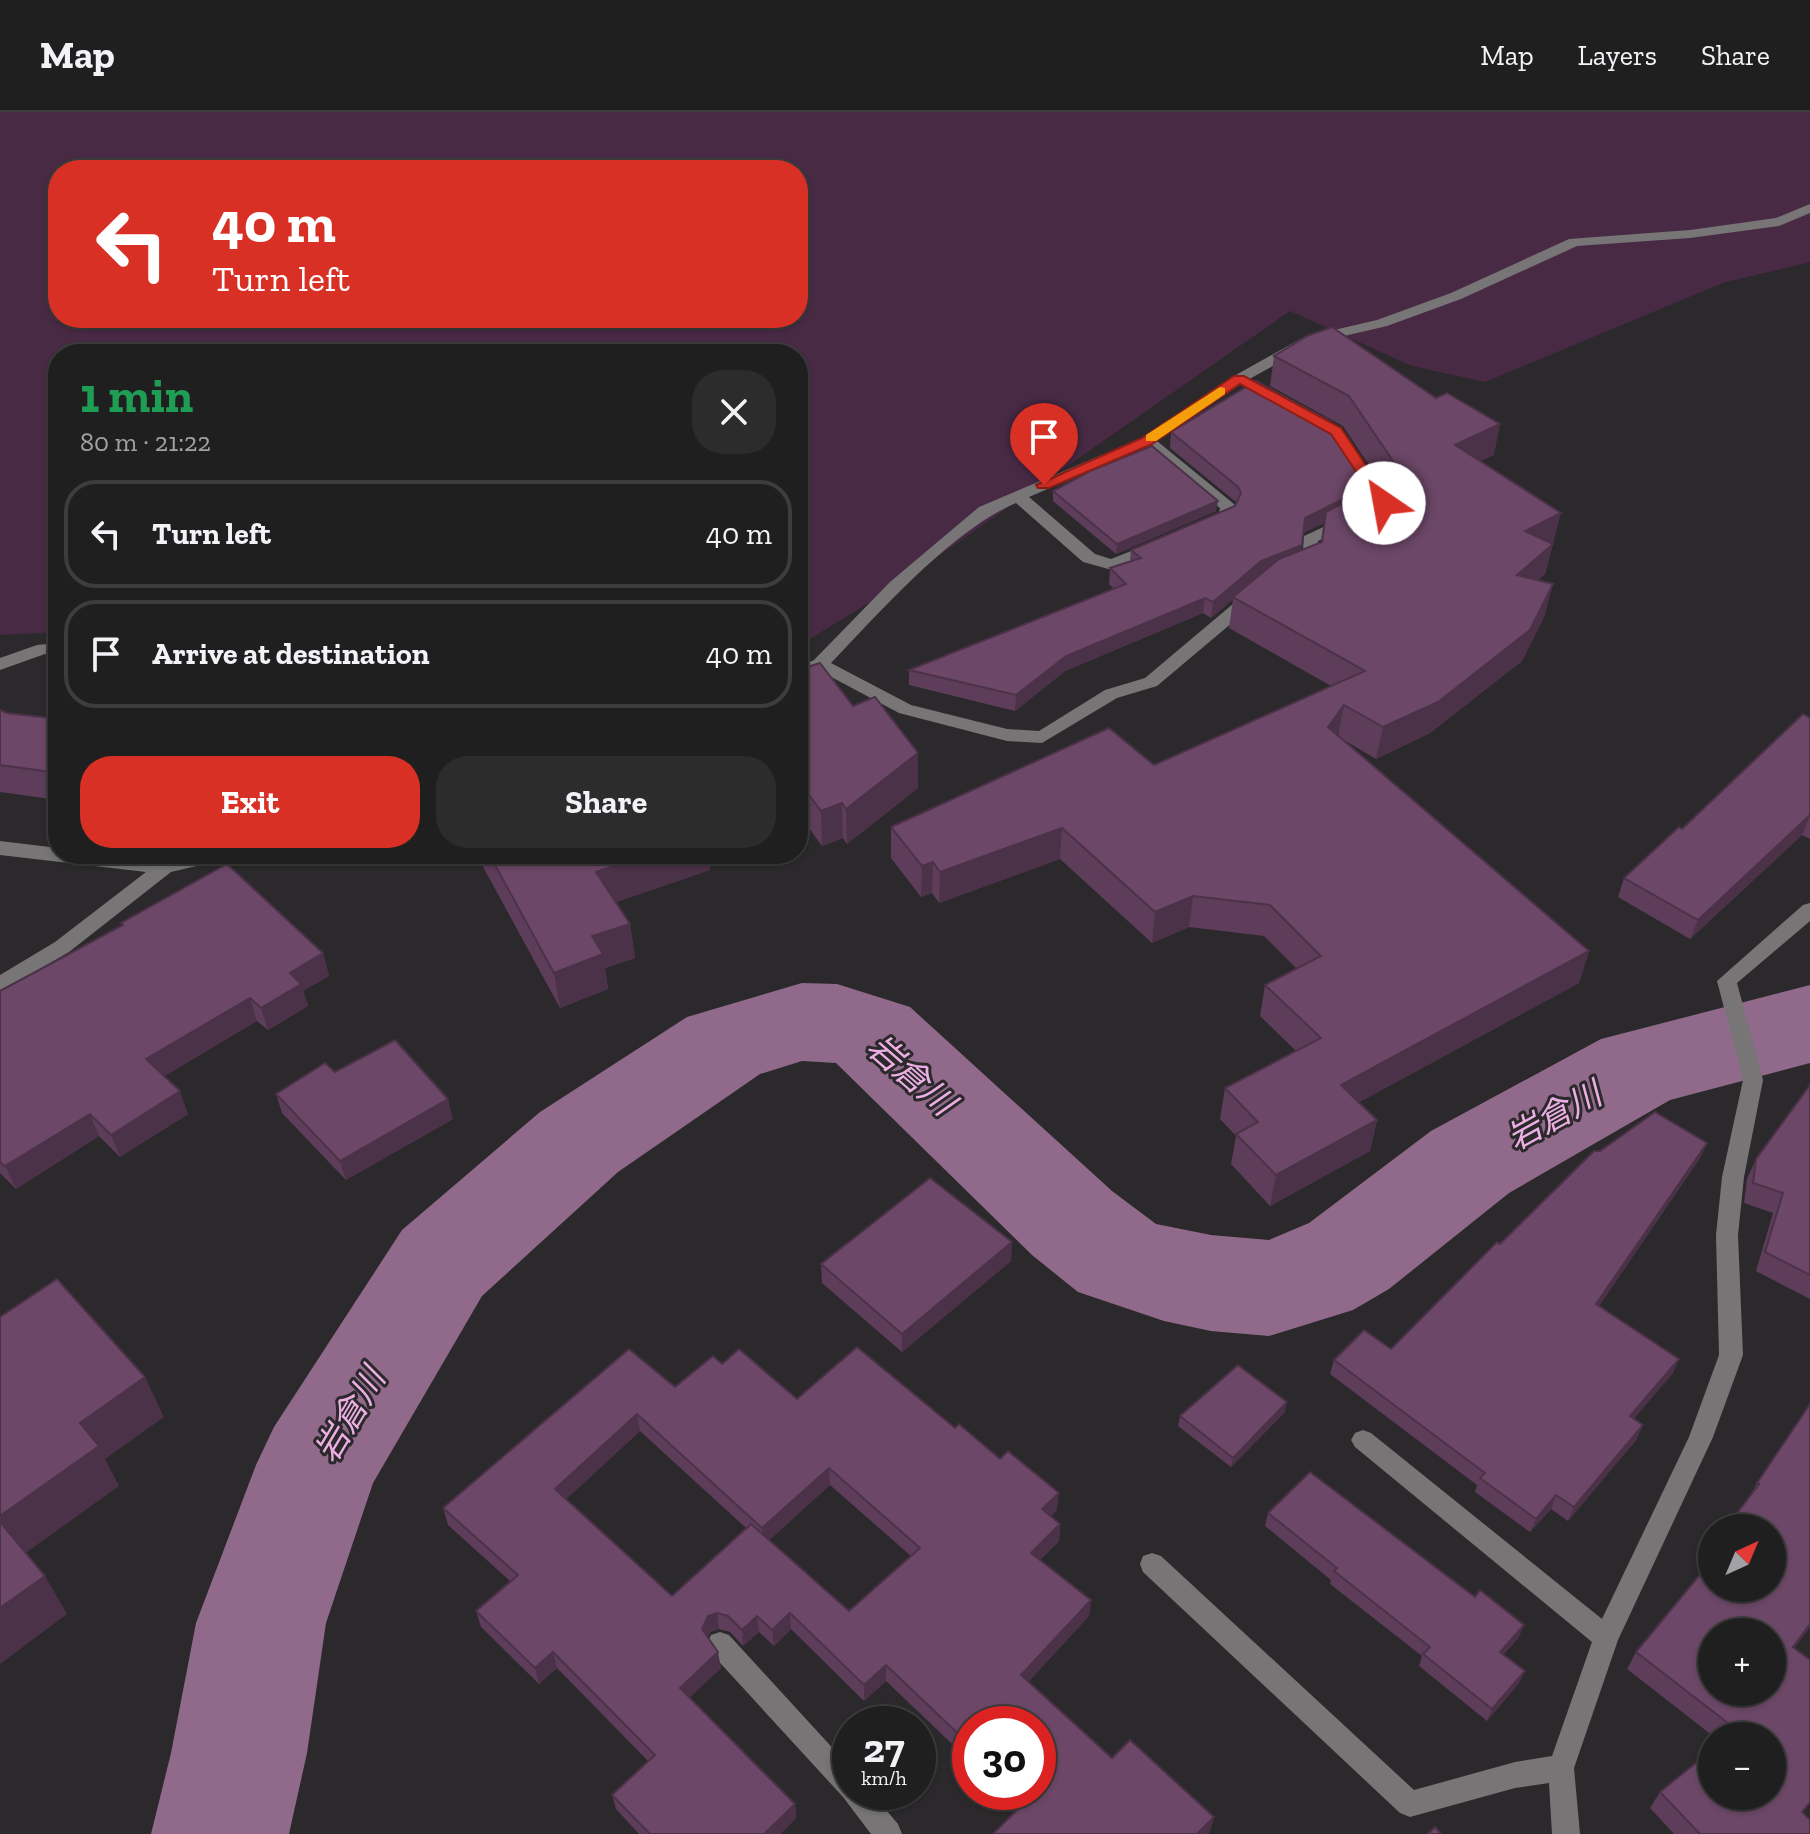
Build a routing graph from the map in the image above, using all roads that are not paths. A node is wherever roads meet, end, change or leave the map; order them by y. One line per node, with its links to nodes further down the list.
1 (1810, 208): 2 (street)
2 (1147, 441): 3 (street); 5 (street)
3 (1018, 496): 6 (street); 9 (street)
4 (1359, 515): 9 (street)
5 (1198, 528)
6 (1169, 540)
7 (48, 649): 8 (street)
8 (0, 664)
9 (820, 664): 10 (street)
10 (808, 669)
11 (0, 848): 12 (street)
12 (48, 854)
13 (139, 864): 15 (street)
14 (178, 864): 15 (street)
15 (165, 867): 17 (street)
16 (1810, 910): 20 (street)
17 (0, 985)
18 (1363, 1440): 20 (street)
19 (1152, 1564): 23 (street)
20 (1606, 1638): 23 (street)
21 (720, 1644): 22 (street)
22 (832, 1767)
23 (1561, 1768): 26 (street)
24 (869, 1810): 25 (street)
25 (888, 1834)
26 (1566, 1834)

